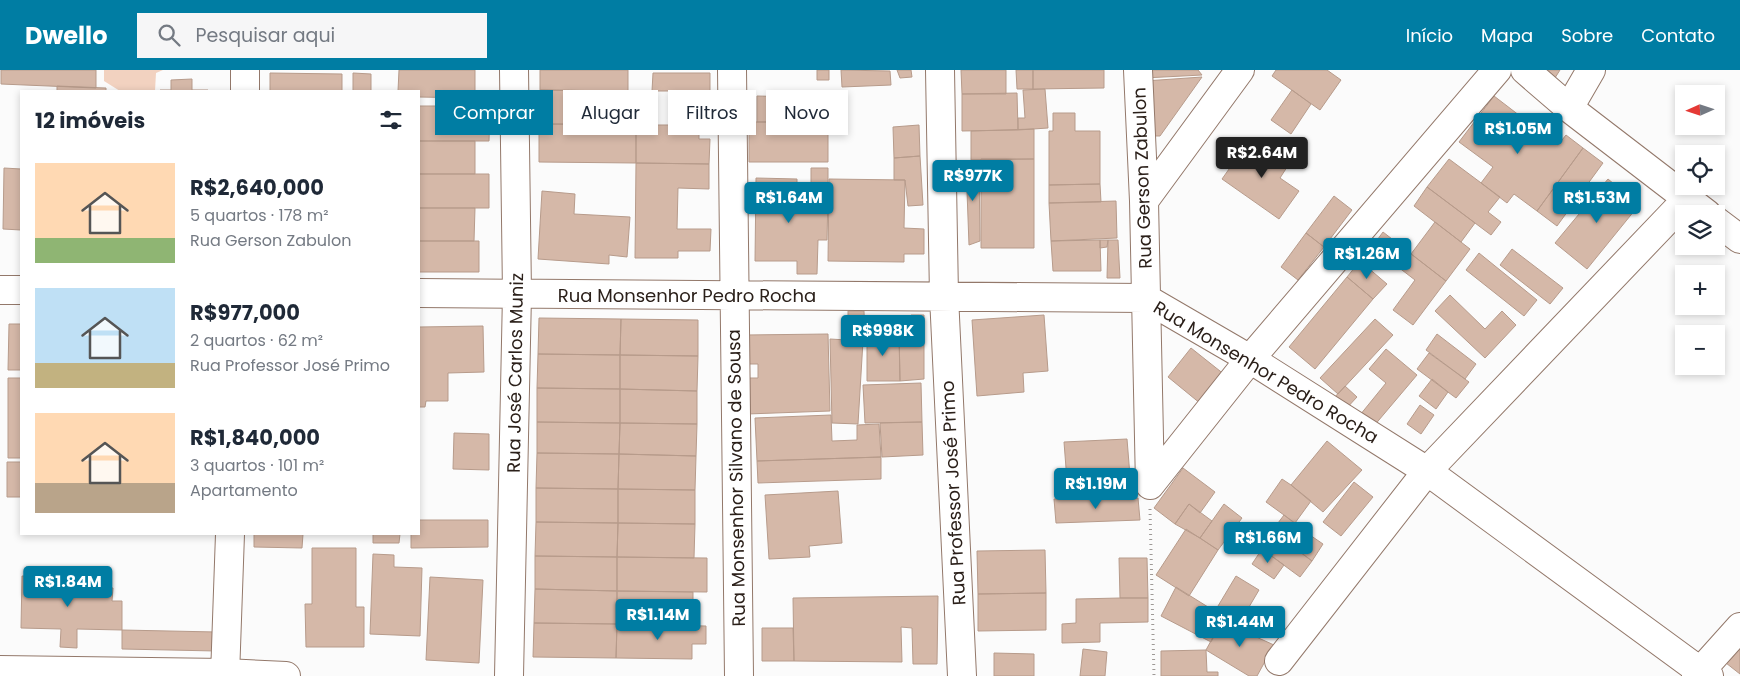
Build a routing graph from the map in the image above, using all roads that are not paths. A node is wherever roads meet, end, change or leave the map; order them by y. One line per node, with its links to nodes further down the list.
1 (245, 70): 10 (street)
2 (514, 70): 20 (street, Rua José Carlos Muniz)
3 (732, 70): 21 (street, Rua Monsenhor Silvano de Sousa)
4 (940, 70): 22 (street, Rua Professor José Primo)
5 (1138, 70): 12 (street, Rua Gerson Zabulon)
6 (1240, 70): 12 (street)
7 (1497, 70): 24 (street)
8 (1526, 70): 11 (street)
9 (1590, 70): 11 (street)
10 (245, 90)
11 (1569, 108): 13 (street)
12 (1144, 201): 23 (street, Rua Gerson Zabulon)
13 (1696, 205)
14 (1725, 227): 16 (street)
15 (1675, 228): 25 (street)
16 (1740, 238)
17 (0, 290): 18 (street)
18 (20, 290)
19 (420, 293): 20 (street, Rua Monsenhor Pedro Rocha)
20 (517, 294): 21 (street, Rua Monsenhor Pedro Rocha); 33 (street, Rua José Carlos Muniz)
21 (734, 295): 22 (street, Rua Monsenhor Pedro Rocha); 34 (street, Rua Monsenhor Silvano de Sousa)
22 (944, 296): 23 (street, Rua Monsenhor Pedro Rocha); 35 (street, Rua Professor José Primo)
23 (1145, 298): 24 (street, Rua Monsenhor Pedro Rocha); 24 (street, Rua Gerson Zabulon)
24 (1250, 359): 25 (street, Rua Monsenhor Pedro Rocha)
25 (1427, 471): 28 (street); 31 (street, Rua Monsenhor Pedro Rocha)
26 (230, 535): 30 (street)
27 (1740, 628): 31 (street)
28 (1279, 662)
29 (0, 670): 30 (street)
30 (225, 674): 32 (street)
31 (1702, 674)
32 (286, 676)
33 (509, 676)
34 (739, 676)
35 (962, 676)

